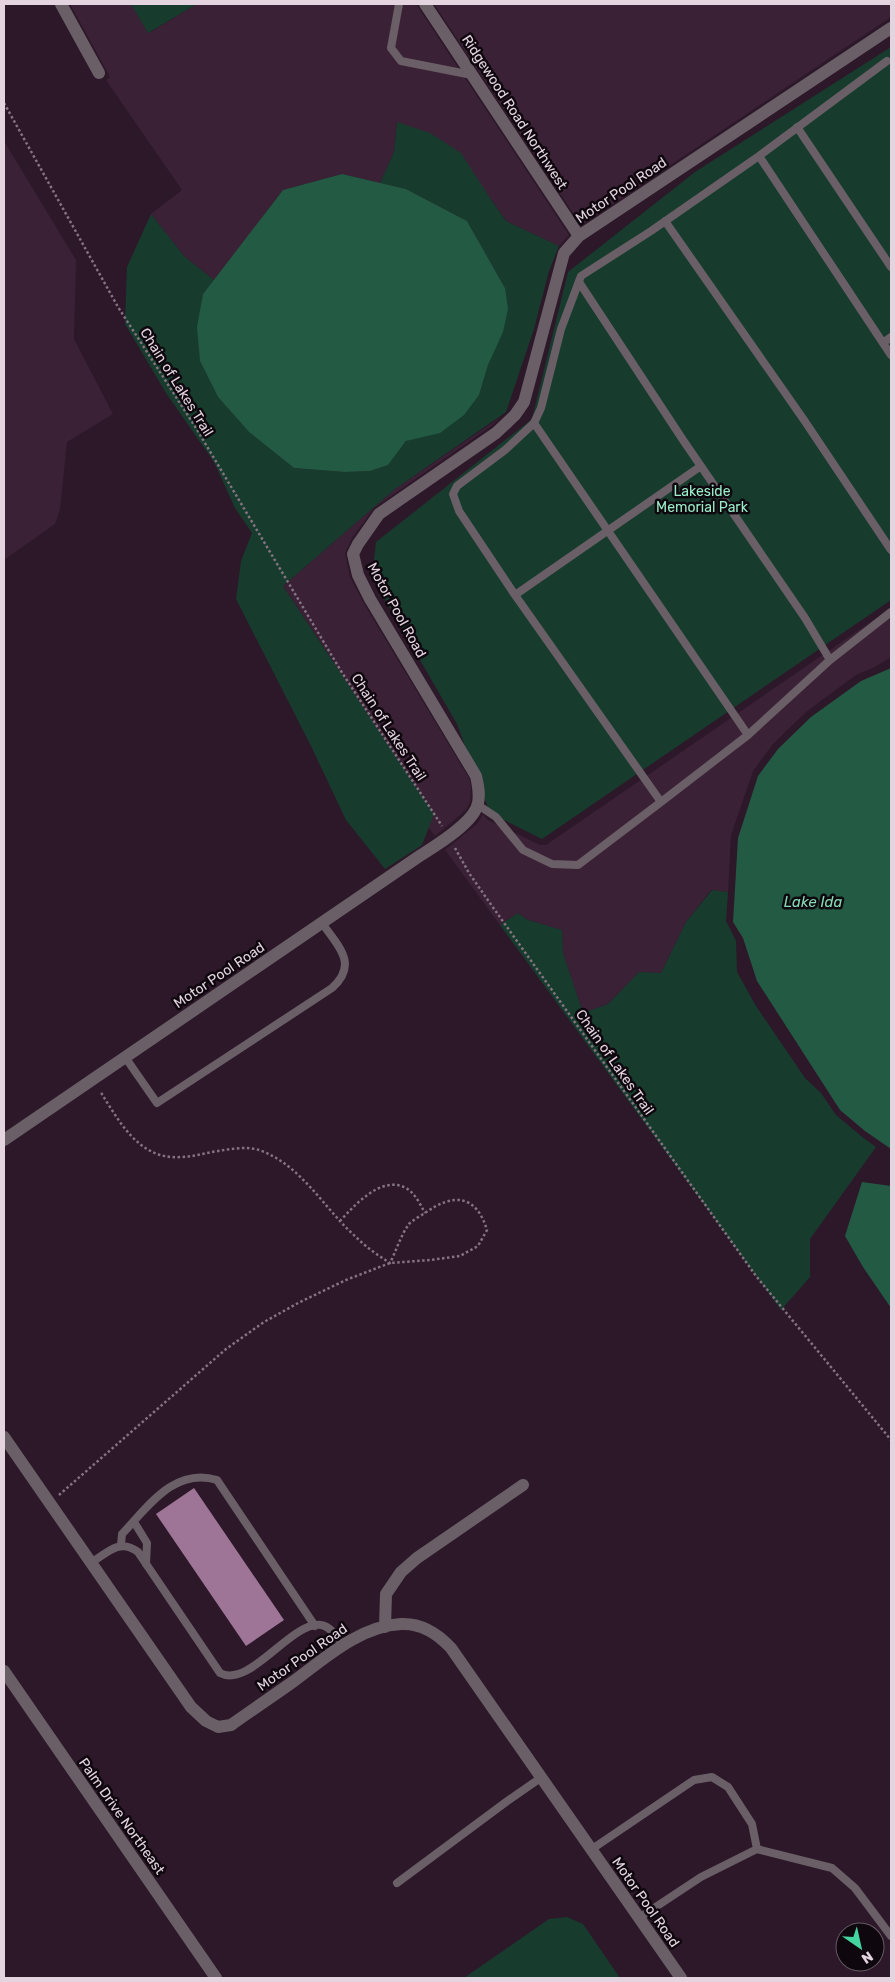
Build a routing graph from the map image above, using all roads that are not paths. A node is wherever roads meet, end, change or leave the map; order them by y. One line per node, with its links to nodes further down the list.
1 (61, 4): 6 (street)
2 (400, 4): 7 (lane)
3 (425, 4): 7 (street, Ridgewood Road Northwest)
4 (891, 28): 11 (street, Motor Pool Road)
5 (890, 62): 8 (lane)
6 (100, 74)
7 (472, 75): 11 (street, Ridgewood Road Northwest)
8 (797, 127): 9 (lane); 12 (lane)
9 (758, 156): 10 (lane); 15 (lane)
10 (665, 221): 13 (lane); 20 (lane)
11 (579, 236): 26 (street, Motor Pool Road)
12 (891, 267)
13 (579, 282): 17 (lane); 18 (lane)
14 (891, 337): 15 (lane)
15 (883, 343): 16 (lane)
16 (891, 355)
17 (534, 423): 19 (lane); 21 (lane)
18 (701, 466): 19 (lane); 23 (lane)
19 (607, 530): 21 (lane); 24 (lane)
20 (891, 550)
21 (515, 595): 25 (lane)
22 (891, 612): 23 (lane)
23 (830, 660): 24 (lane)
24 (748, 735): 25 (lane)
25 (661, 802): 26 (lane)
26 (478, 805): 27 (street, Motor Pool Road)
27 (322, 923): 28 (street, Motor Pool Road); 28 (lane)
28 (125, 1057): 29 (street, Motor Pool Road)
29 (4, 1140)
30 (4, 1437): 34 (street, Motor Pool Road)
31 (522, 1485): 37 (street)
32 (134, 1522): 33 (lane); 35 (lane); 36 (lane)
33 (121, 1545): 34 (lane); 35 (lane)
34 (91, 1563): 38 (street, Motor Pool Road)
35 (146, 1564): 36 (lane)
36 (315, 1626): 38 (lane)
37 (385, 1627): 38 (street, Motor Pool Road); 40 (street, Motor Pool Road)
38 (343, 1646)
39 (4, 1671): 46 (street, Palm Drive Northeast)
40 (542, 1777): 41 (street, Motor Pool Road); 43 (lane)
41 (592, 1849): 42 (lane); 44 (street, Motor Pool Road)
42 (757, 1849): 44 (lane); 45 (lane)
43 (397, 1883)
44 (639, 1918): 47 (street, Motor Pool Road)
45 (891, 1936)
46 (216, 1978)
47 (681, 1978)

